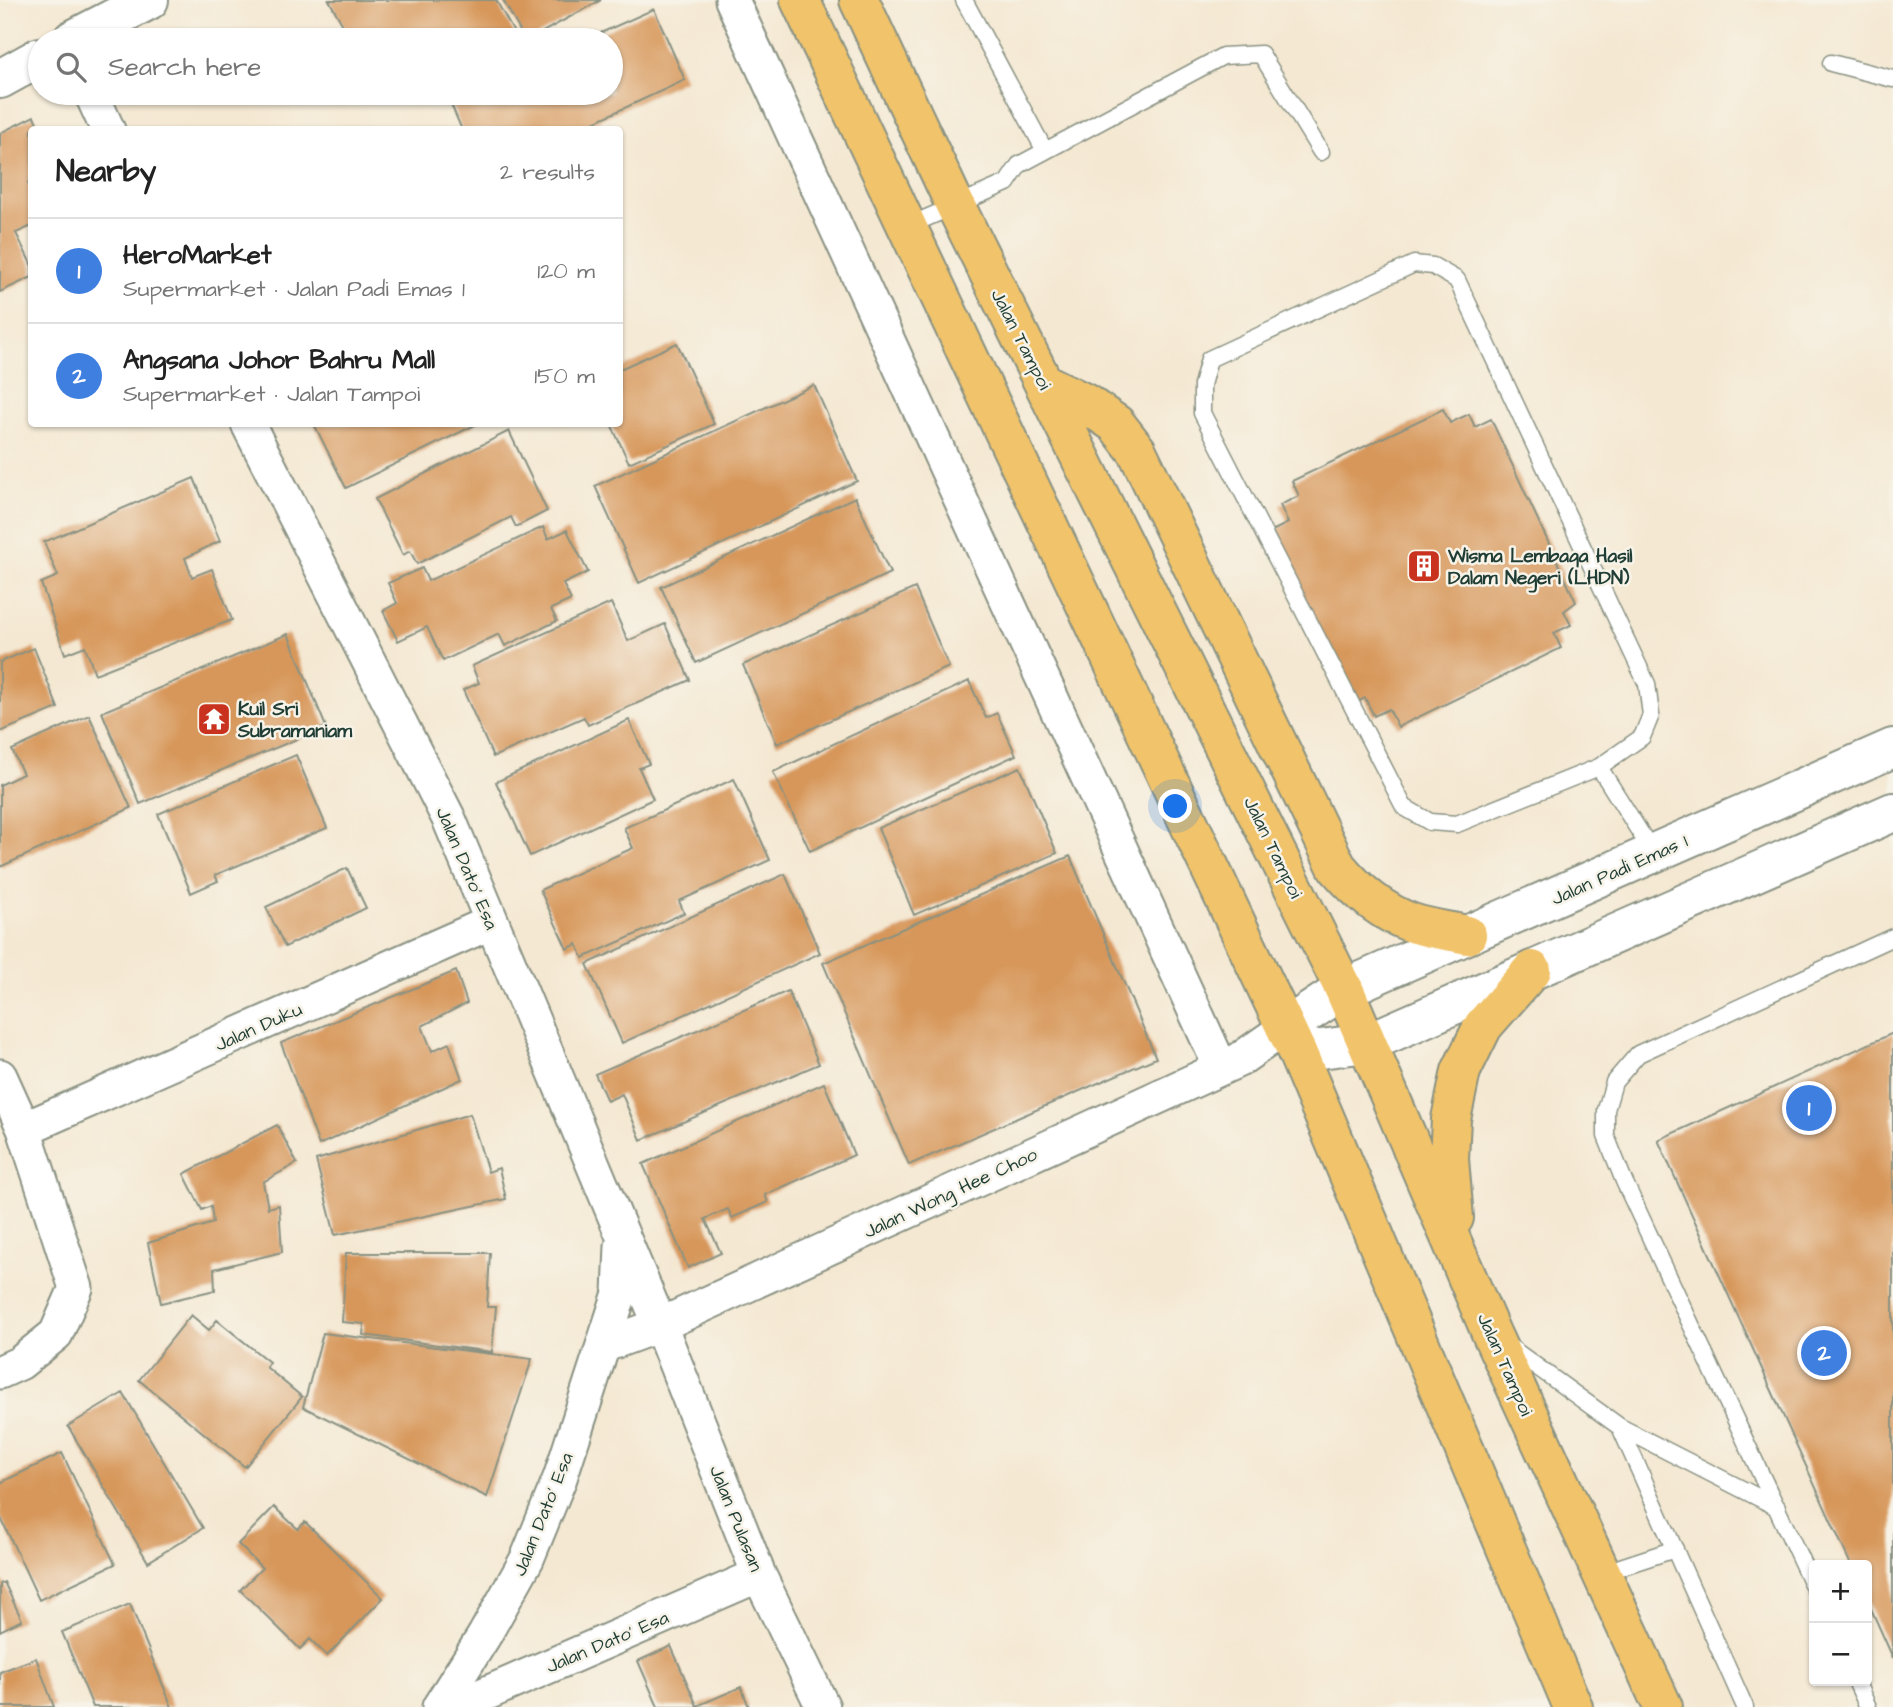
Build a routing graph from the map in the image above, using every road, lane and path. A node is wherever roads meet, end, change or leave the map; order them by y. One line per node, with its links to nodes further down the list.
1 (149, 0): 6 (street)
2 (732, 0): 30 (street)
3 (800, 0): 16 (main road)
4 (859, 0): 15 (main road, Jalan Tampoi)
5 (964, 0): 13 (lane)
6 (95, 28)
7 (1831, 63): 10 (lane)
8 (28, 64): 9 (street)
9 (0, 79)
10 (1893, 79)
11 (97, 105): 12 (street)
12 (106, 126)
13 (1045, 151): 14 (lane); 15 (lane)
14 (1321, 152)
15 (955, 205): 16 (lane); 17 (main road, Jalan Tampoi)
16 (908, 226): 28 (main road)
17 (1044, 383): 24 (main road); 27 (main road, Jalan Tampoi)
18 (250, 427): 23 (street, Jalan Dato' Esa)
19 (1893, 748): 22 (street, Jalan Padi Emas 1)
20 (1599, 767): 20 (lane); 22 (lane)
21 (1893, 813): 26 (street)
22 (1653, 853): 24 (street, Jalan Padi Emas 1)
23 (492, 922): 32 (street, Jalan Duku); 33 (street, Jalan Dato' Esa)
24 (1467, 935): 27 (street, Jalan Padi Emas 1)
25 (1893, 937): 40 (lane)
26 (1532, 970): 29 (street); 34 (main road)
27 (1344, 989): 28 (street, Jalan Padi Emas 1); 29 (main road, Jalan Tampoi)
28 (1291, 1040): 29 (street); 30 (street, Jalan Wong Hee Choo); 46 (main road)
29 (1367, 1043): 34 (main road, Jalan Tampoi)
30 (1230, 1064): 35 (street, Jalan Wong Hee Choo)
31 (0, 1076): 32 (street)
32 (24, 1129): 38 (street)
33 (622, 1233): 35 (street, Jalan Dato' Esa); 37 (street, Jalan Dato’ Esa)
34 (1457, 1252): 36 (main road, Jalan Tampoi)
35 (660, 1325): 37 (street); 43 (street, Jalan Pulasan)
36 (1491, 1333): 39 (lane); 42 (main road, Jalan Tampoi)
37 (603, 1346): 47 (street, Jalan Dato’ Esa)
38 (0, 1372)
39 (1620, 1427): 40 (lane); 41 (lane)
40 (1777, 1507): 44 (lane)
41 (1675, 1549): 42 (lane); 51 (lane)
42 (1602, 1573): 50 (main road, Jalan Tampoi)
43 (759, 1575): 48 (street, Jalan Dato' Esa); 49 (street, Jalan Pulasan)
44 (1809, 1577)
45 (1858, 1686): 52 (lane)
46 (1564, 1700)
47 (439, 1707)
48 (454, 1707)
49 (823, 1707)
50 (1663, 1707)
51 (1745, 1707)
52 (1868, 1707)

